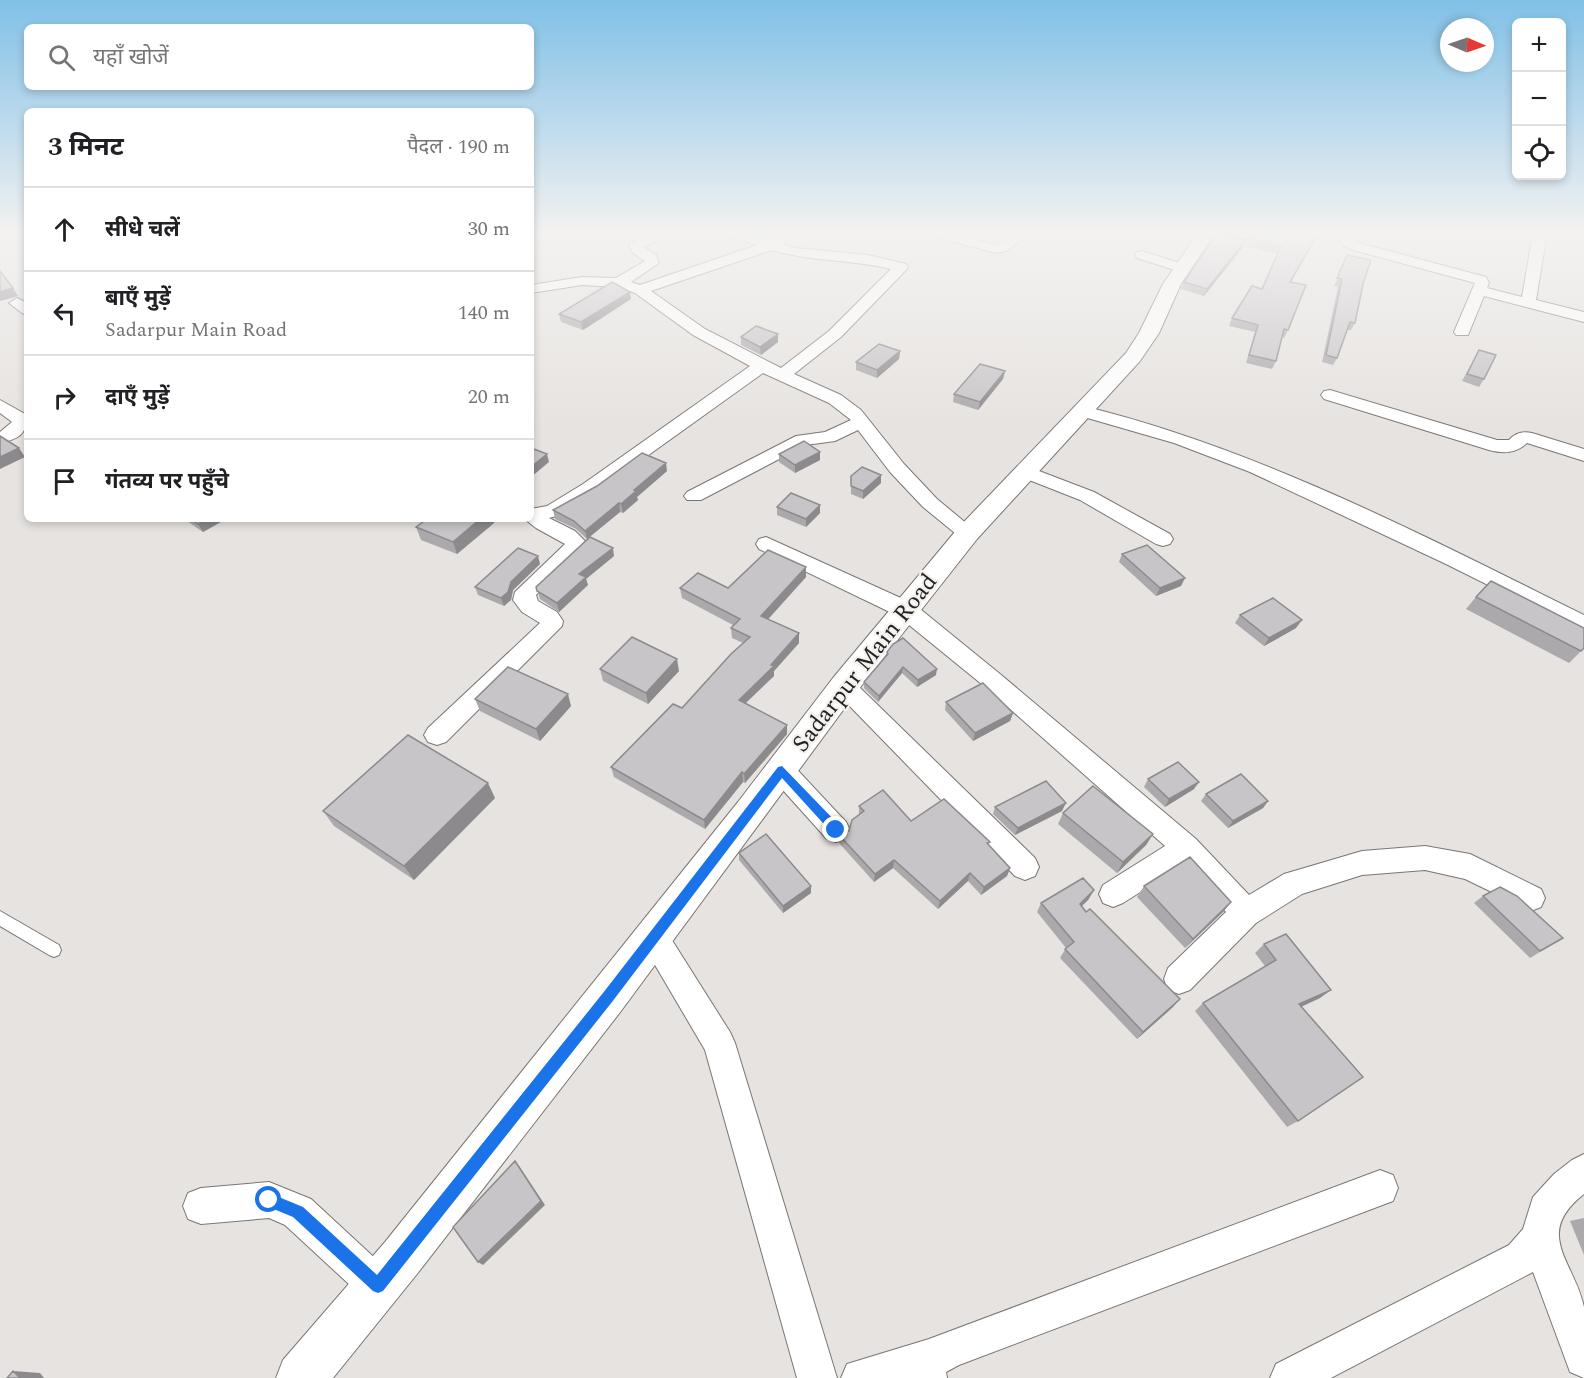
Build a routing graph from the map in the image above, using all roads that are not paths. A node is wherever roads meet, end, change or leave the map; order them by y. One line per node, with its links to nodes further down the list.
1 (650, 297): 10 (street)
2 (872, 297): 11 (street)
3 (1166, 297): 14 (street, Sadarpur Main Road)
4 (1475, 297): 9 (street)
5 (1506, 297): 7 (street)
6 (1529, 297): 7 (street)
7 (1528, 303): 8 (street)
8 (1584, 317)
9 (1462, 332)
10 (762, 366): 11 (street); 20 (street)
11 (783, 375): 15 (street)
12 (1330, 395): 17 (street)
13 (0, 405): 16 (street)
14 (1083, 411): 18 (street, Sadarpur Main Road); 26 (street)
15 (861, 422): 19 (street); 22 (street)
16 (0, 438)
17 (1584, 455)
18 (1026, 472): 22 (street, Sadarpur Main Road); 23 (street)
19 (694, 496)
20 (534, 514)
21 (534, 516): 28 (street)
22 (968, 533): 25 (street, Sadarpur Main Road)
23 (1162, 539)
24 (766, 544): 25 (street)
25 (906, 610): 27 (street, Sadarpur Main Road); 31 (street)
26 (1584, 626)
27 (844, 686): 29 (street, Sadarpur Main Road); 32 (street)
28 (437, 735)
29 (782, 770): 30 (street); 37 (street, Sadarpur Main Road)
30 (836, 830)
31 (1186, 848): 33 (street); 35 (street)
32 (1025, 867)
33 (1113, 894)
34 (1532, 898): 35 (street)
35 (1246, 913): 39 (street)
36 (0, 918): 38 (lane)
37 (653, 936): 44 (street, Sadarpur Main Road); 48 (street)
38 (54, 950)
39 (1179, 979)
40 (1584, 1172): 43 (street)
41 (1380, 1188): 46 (street)
42 (201, 1206): 44 (street)
43 (1539, 1239): 45 (street); 50 (street)
44 (378, 1286): 47 (street, Sadarpur Main Road)
45 (1584, 1358)
46 (927, 1368): 49 (street)
47 (301, 1378)
48 (817, 1378)
49 (861, 1378)
50 (1290, 1378)

